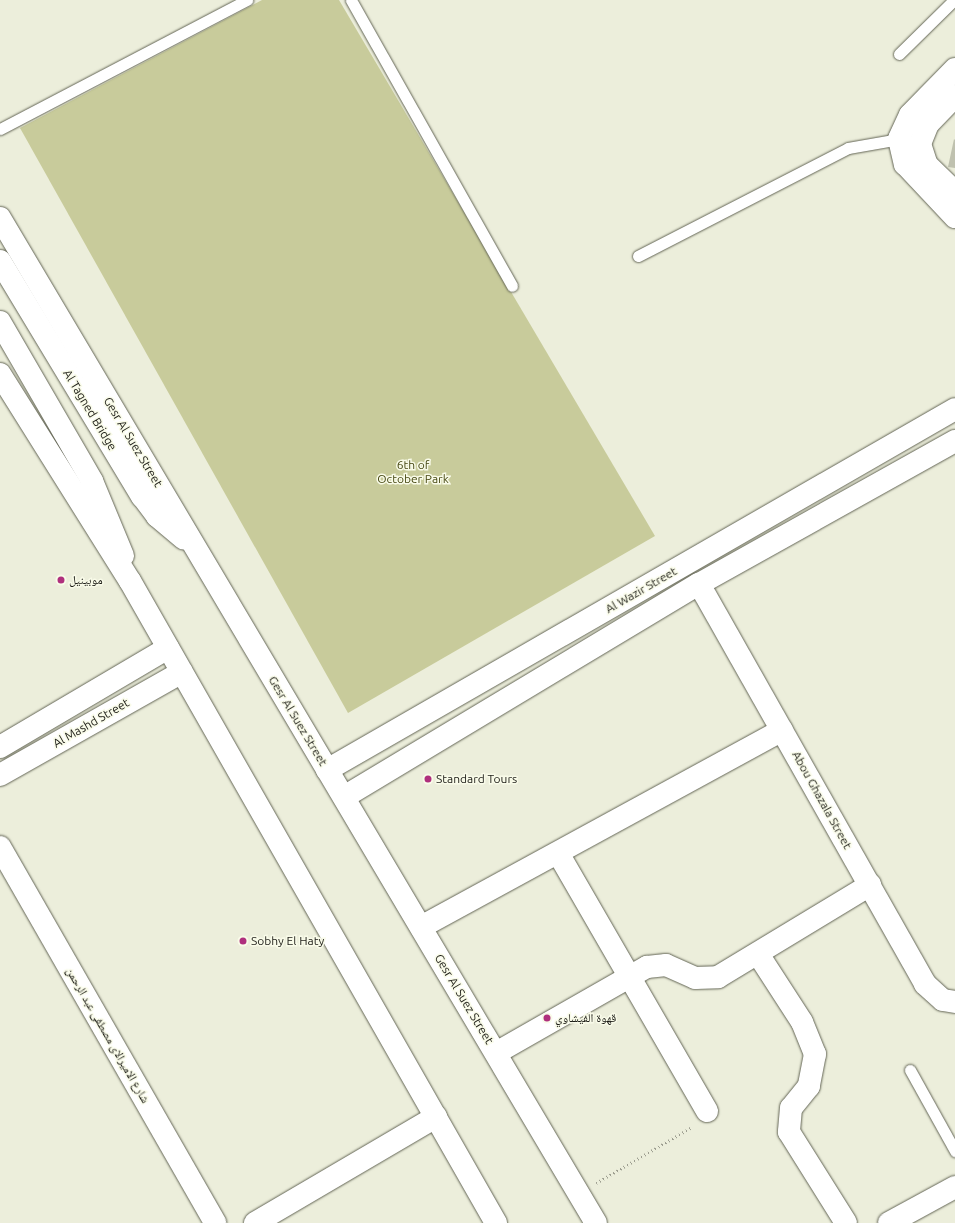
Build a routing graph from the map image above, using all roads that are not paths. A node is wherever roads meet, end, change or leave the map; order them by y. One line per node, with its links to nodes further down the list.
1 (247, 0): 7 (lane)
2 (351, 0): 15 (lane)
3 (954, 0): 4 (lane)
4 (899, 54)
5 (955, 69): 8 (street)
6 (955, 96): 9 (street)
7 (0, 129)
8 (899, 139): 9 (street); 11 (street); 13 (lane)
9 (920, 144): 10 (street)
10 (955, 192)
11 (955, 217)
12 (0, 218): 20 (street, Gesr Al Suez Street)
13 (638, 256)
14 (0, 261): 20 (street, Al Tagned Bridge)
15 (512, 286)
16 (0, 322): 21 (street)
17 (0, 374): 21 (street)
18 (954, 412): 27 (street, Al Wazir Street)
19 (955, 442): 22 (street, Al Wazir Street)
20 (194, 546): 27 (street, Gesr Al Suez Street)
21 (130, 581): 23 (street)
22 (699, 584): 25 (street, Abou Ghazala Street); 29 (street, Al Wazir Street)
23 (168, 648): 24 (street); 26 (street)
24 (182, 672): 28 (street, Al Mashd Street); 40 (street)
25 (782, 730): 31 (street); 32 (street, Abou Ghazala Street)
26 (0, 747)
27 (327, 770): 29 (street, Gesr Al Suez Street)
28 (0, 775)
29 (344, 797): 33 (street, Gesr Al Suez Street)
30 (0, 847): 43 (street, شارع الاميرالاى مصطفى عبد الرحمن)
31 (558, 853): 33 (street); 35 (street)
32 (870, 885): 34 (street); 36 (street, Abou Ghazala Street)
33 (420, 927): 37 (street, Gesr Al Suez Street)
34 (758, 954): 35 (street); 47 (street)
35 (629, 976): 37 (street); 39 (street)
36 (955, 1002)
37 (496, 1053): 46 (street, Gesr Al Suez Street)
38 (910, 1070): 41 (lane)
39 (707, 1111)
40 (436, 1116): 44 (street); 45 (street)
41 (955, 1151)
42 (955, 1187): 48 (street)
43 (215, 1223)
44 (255, 1223)
45 (496, 1223)
46 (596, 1223)
47 (846, 1223)
48 (889, 1223)

